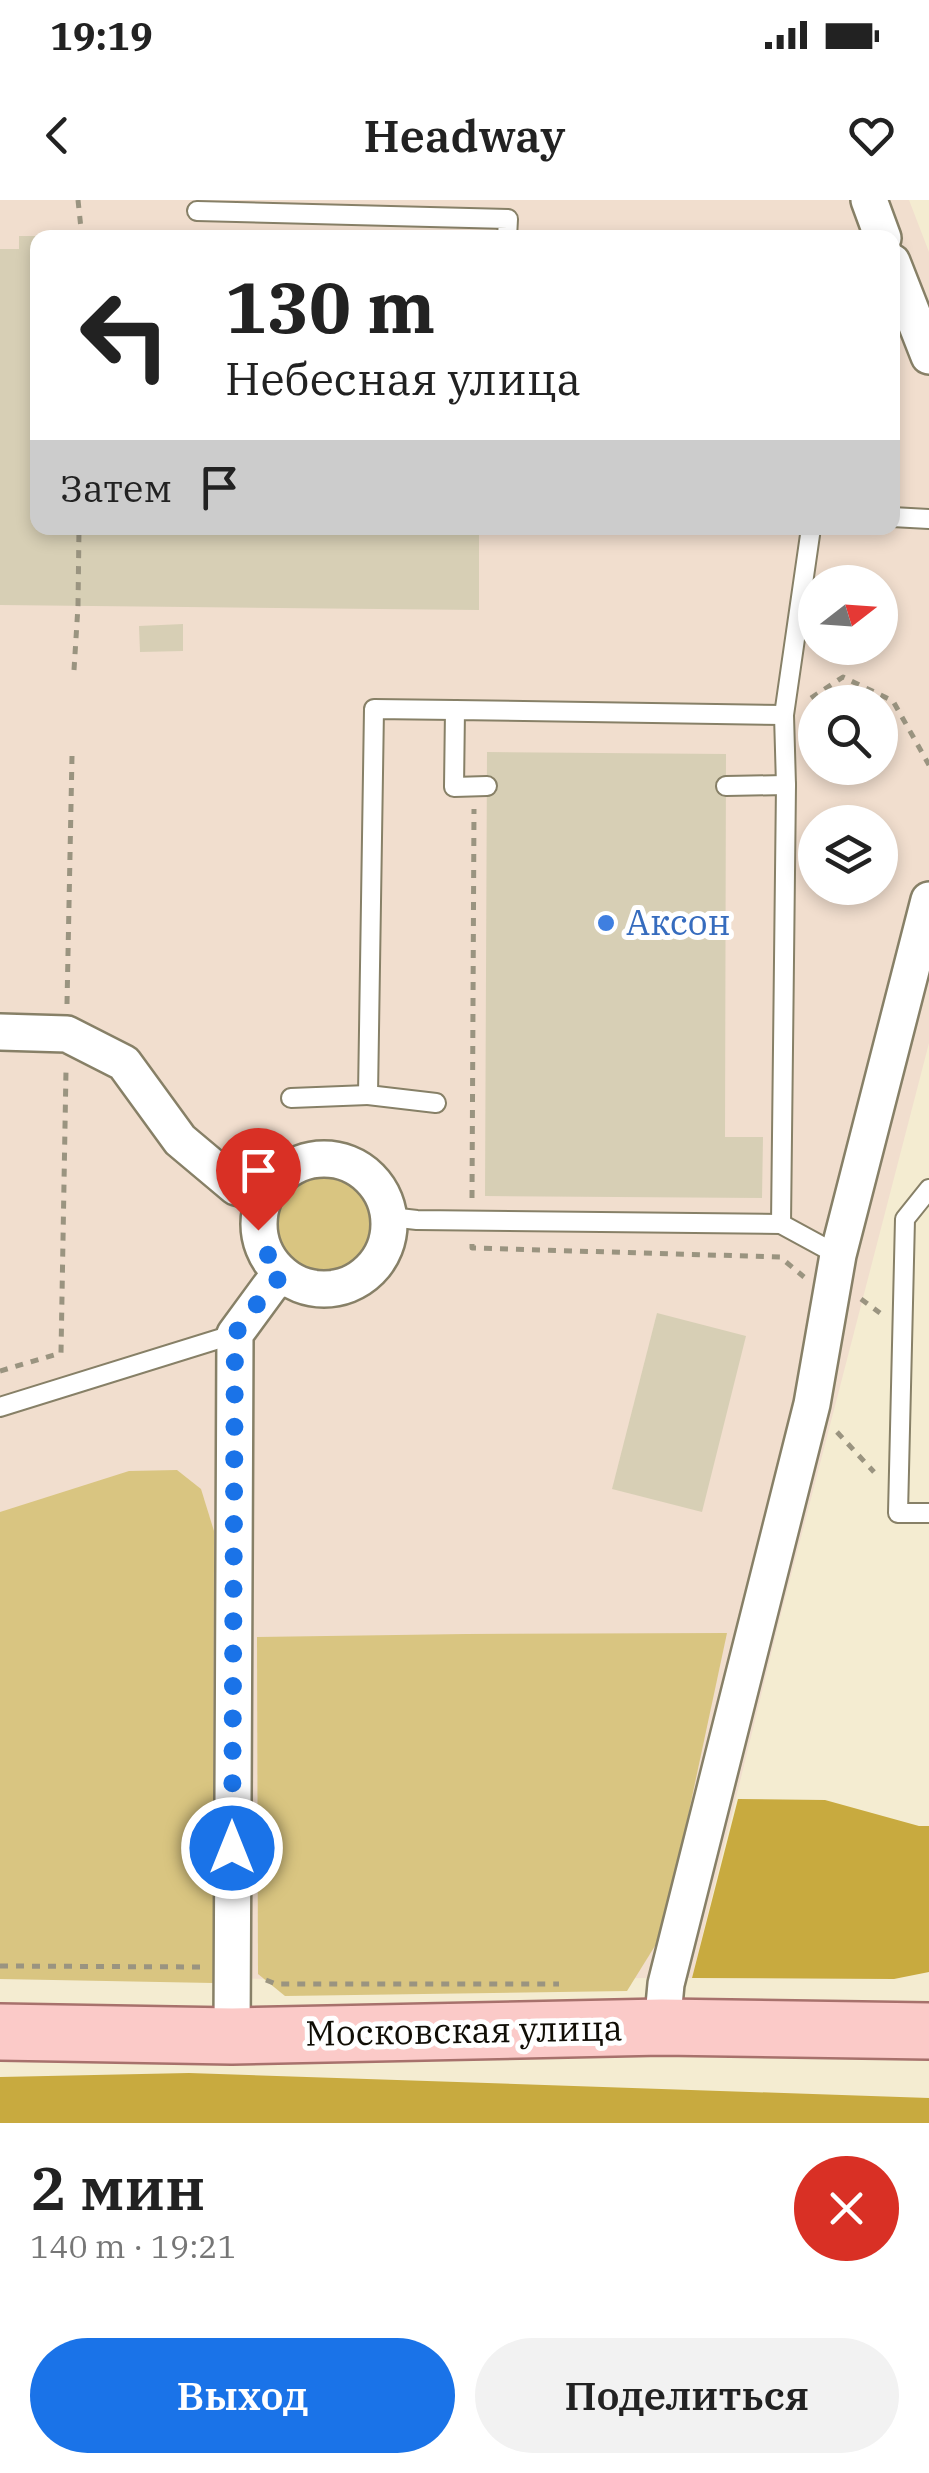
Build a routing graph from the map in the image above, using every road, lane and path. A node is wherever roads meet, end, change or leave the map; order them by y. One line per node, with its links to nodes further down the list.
1 (78, 200): 4 (path)
2 (868, 200): 6 (street)
3 (197, 212): 5 (lane)
4 (81, 230)
5 (507, 230)
6 (880, 230)
7 (900, 282): 8 (street)
8 (929, 356)
9 (900, 518): 10 (lane)
10 (929, 519)
11 (79, 535): 13 (path)
12 (810, 535): 15 (lane)
13 (74, 670)
14 (455, 710): 15 (lane); 18 (lane); 22 (lane)
15 (784, 715): 16 (path); 17 (lane)
16 (929, 765)
17 (786, 785): 19 (lane); 29 (lane)
18 (480, 786): 28 (path)
19 (726, 786)
20 (929, 900): 30 (street)
21 (0, 1032): 26 (street)
22 (368, 1095): 23 (lane); 24 (lane)
23 (292, 1098)
24 (436, 1103)
25 (929, 1189): 33 (lane)
26 (265, 1196): 27 (street); 31 (street)
27 (390, 1217): 28 (lane); 31 (street)
28 (472, 1220): 29 (lane); 32 (path)
29 (780, 1224): 30 (lane)
30 (838, 1255): 32 (street)
31 (283, 1275): 34 (street)
32 (831, 1291): 33 (path); 37 (street)
33 (901, 1331): 39 (lane)
34 (235, 1334): 38 (lane); 42 (street)
35 (61, 1353): 36 (path)
36 (0, 1372)
37 (812, 1404): 39 (path); 44 (street)
38 (0, 1407)
39 (898, 1513): 40 (lane)
40 (929, 1513)
41 (0, 1966): 42 (path)
42 (232, 1967): 43 (path); 47 (street)
43 (569, 1984)
44 (662, 2027): 45 (main road, Московская улица); 47 (main road, Московская улица)
45 (929, 2031)
46 (0, 2032): 47 (main road, Московская улица)
47 (232, 2036)

